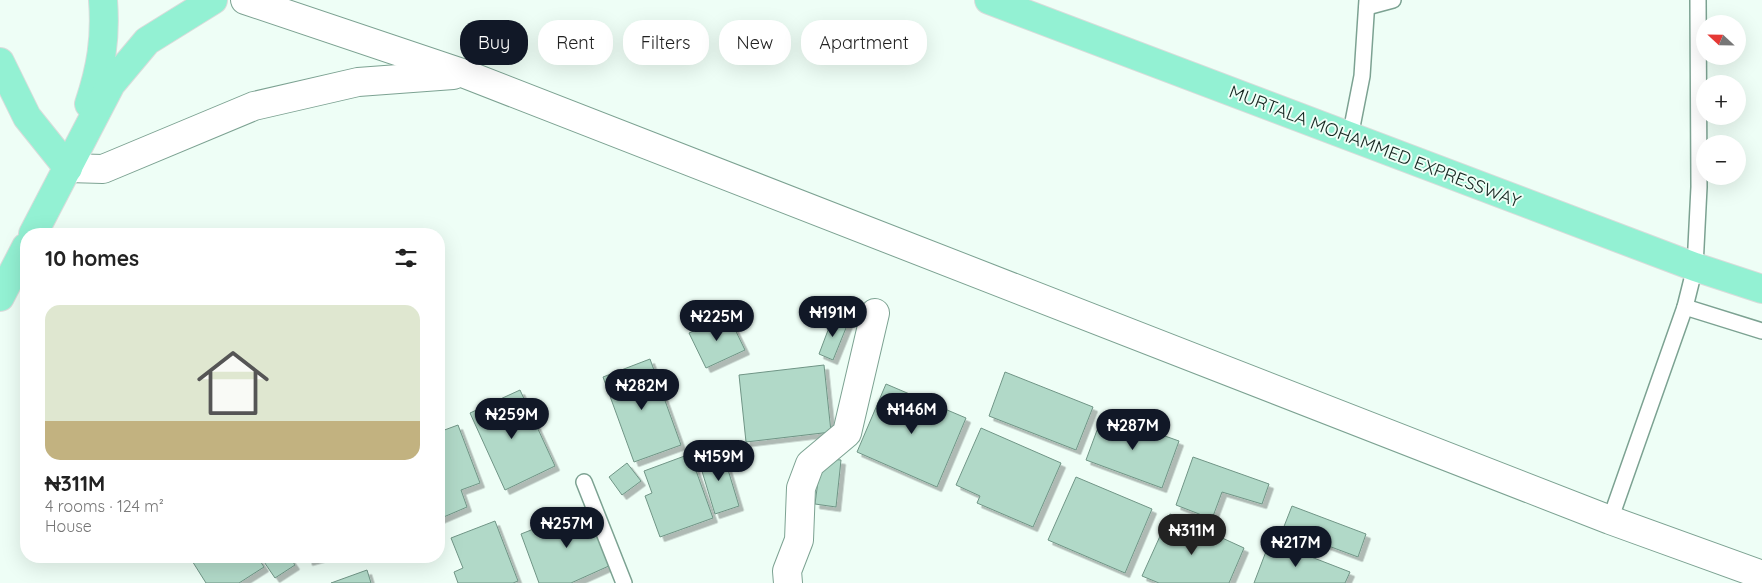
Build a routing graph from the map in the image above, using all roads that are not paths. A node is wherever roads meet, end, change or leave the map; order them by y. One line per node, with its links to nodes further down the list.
1 (103, 0): 11 (main road)
2 (213, 0): 11 (main road)
3 (245, 0): 9 (main road)
4 (989, 0): 10 (main road, MURTALA MOHAMMED EXPRESSWAY)
5 (1393, 0): 7 (lane)
6 (1698, 0): 14 (lane)
7 (1367, 3): 10 (lane)
8 (0, 62): 11 (main road)
9 (465, 74): 11 (main road); 21 (main road)
10 (1350, 137): 14 (main road, MURTALA MOHAMMED EXPRESSWAY)
11 (68, 168): 12 (main road)
12 (36, 228)
13 (20, 259): 16 (main road)
14 (1695, 267): 15 (main road, MURTALA MOHAMMED EXPRESSWAY); 17 (lane)
15 (1762, 289)
16 (0, 297)
17 (1684, 307): 19 (lane); 21 (lane)
18 (876, 312): 24 (main road)
19 (1762, 331)
20 (584, 482): 23 (lane)
21 (1610, 520): 22 (main road)
22 (1762, 575)
23 (624, 583)
24 (788, 583)

